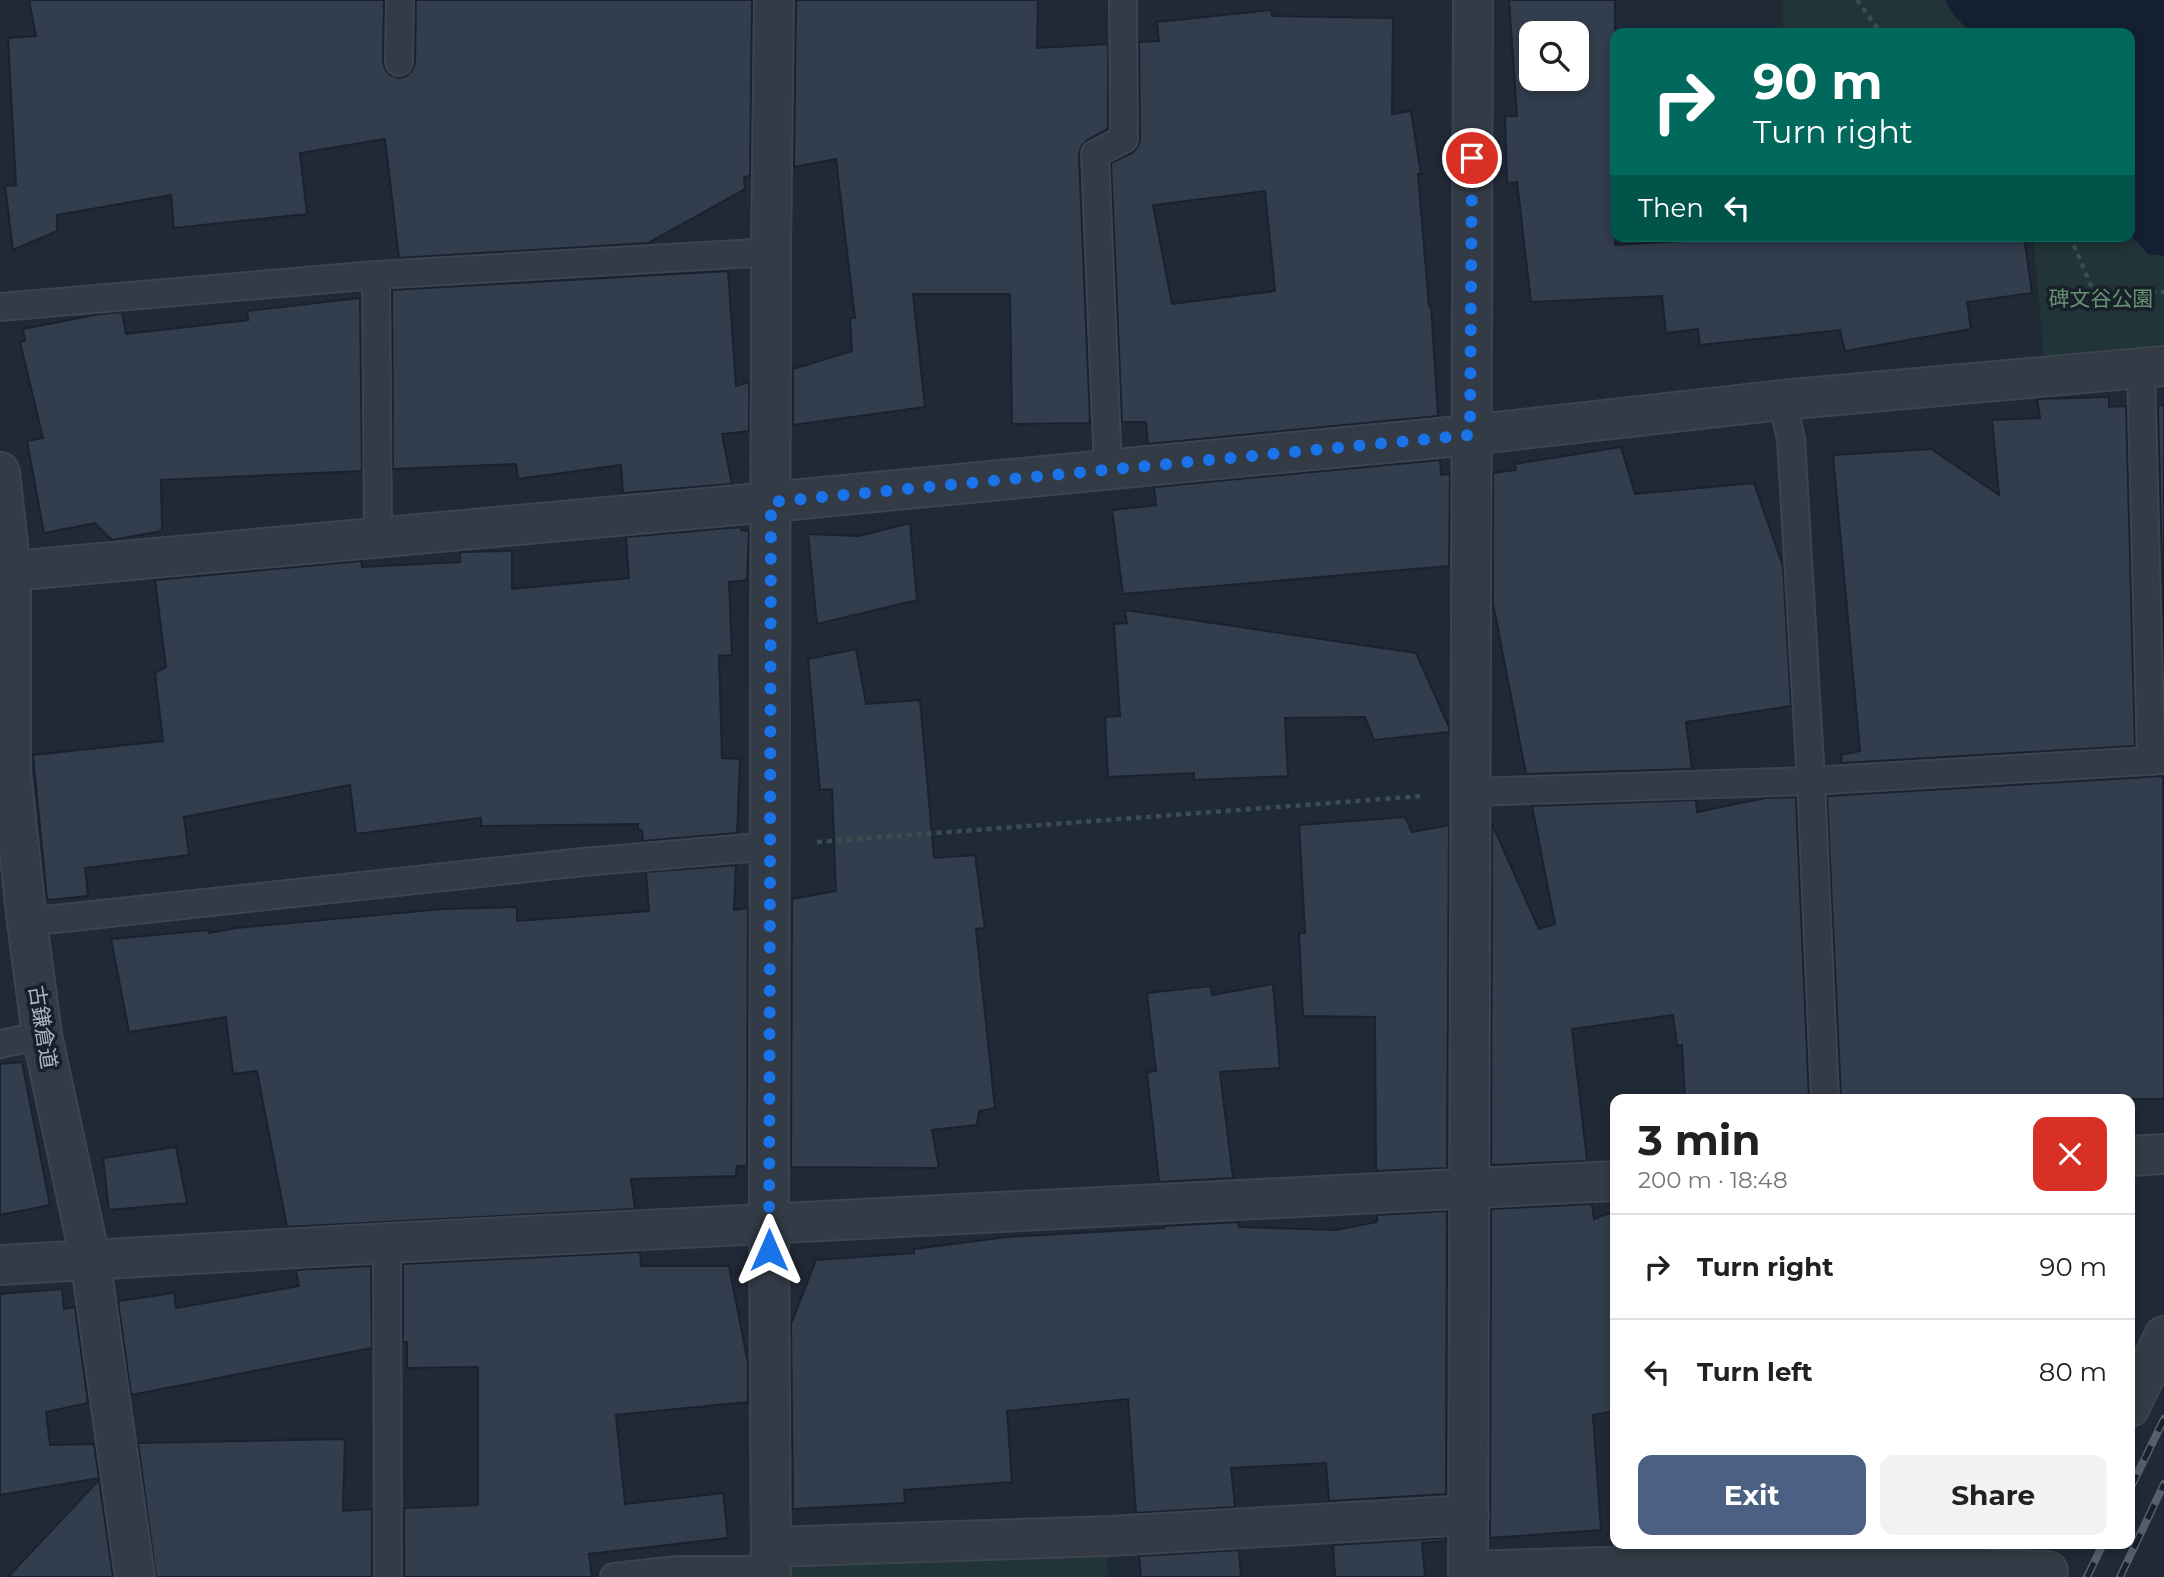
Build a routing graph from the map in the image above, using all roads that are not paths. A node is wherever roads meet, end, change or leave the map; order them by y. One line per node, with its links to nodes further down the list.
1 (400, 0): 5 (lane)
2 (774, 0): 6 (street)
3 (1124, 0): 12 (lane)
4 (1473, 0): 11 (street)
5 (399, 62)
6 (771, 252): 7 (lane); 14 (street)
7 (376, 275): 8 (lane); 15 (lane)
8 (0, 307)
9 (2153, 367): 10 (street); 17 (lane)
10 (1782, 400): 11 (street); 19 (lane)
11 (1470, 435): 12 (street); 20 (street)
12 (1108, 469): 14 (street)
13 (0, 472): 16 (street, 古鎌倉道)
14 (771, 502): 15 (street); 21 (street)
15 (378, 538): 16 (street)
16 (6, 572): 18 (street, 古鎌倉道)
17 (2157, 761): 19 (lane)
18 (5, 773): 22 (street, 古鎌倉道)
19 (1811, 781): 20 (lane); 25 (lane)
20 (1471, 792): 29 (street)
21 (771, 846): 22 (lane); 30 (street)
22 (27, 922): 23 (street, 古鎌倉道)
23 (42, 1035): 24 (lane); 32 (street, 古鎌倉道)
24 (0, 1044)
25 (1825, 1094)
26 (2164, 1154): 27 (street)
27 (2135, 1156)
28 (1610, 1181): 29 (street)
29 (1468, 1187): 30 (street); 36 (street)
30 (769, 1223): 31 (street); 38 (street)
31 (387, 1242): 32 (street); 41 (lane)
32 (90, 1258): 33 (street); 40 (street, 古鎌倉道)
33 (0, 1265)
34 (2164, 1336): 35 (street)
35 (2135, 1397)
36 (1469, 1515): 38 (street); 39 (street)
37 (2052, 1564): 39 (street)
38 (771, 1565): 42 (lane)
39 (1468, 1574)
40 (135, 1577)
41 (388, 1577)
42 (614, 1577)

